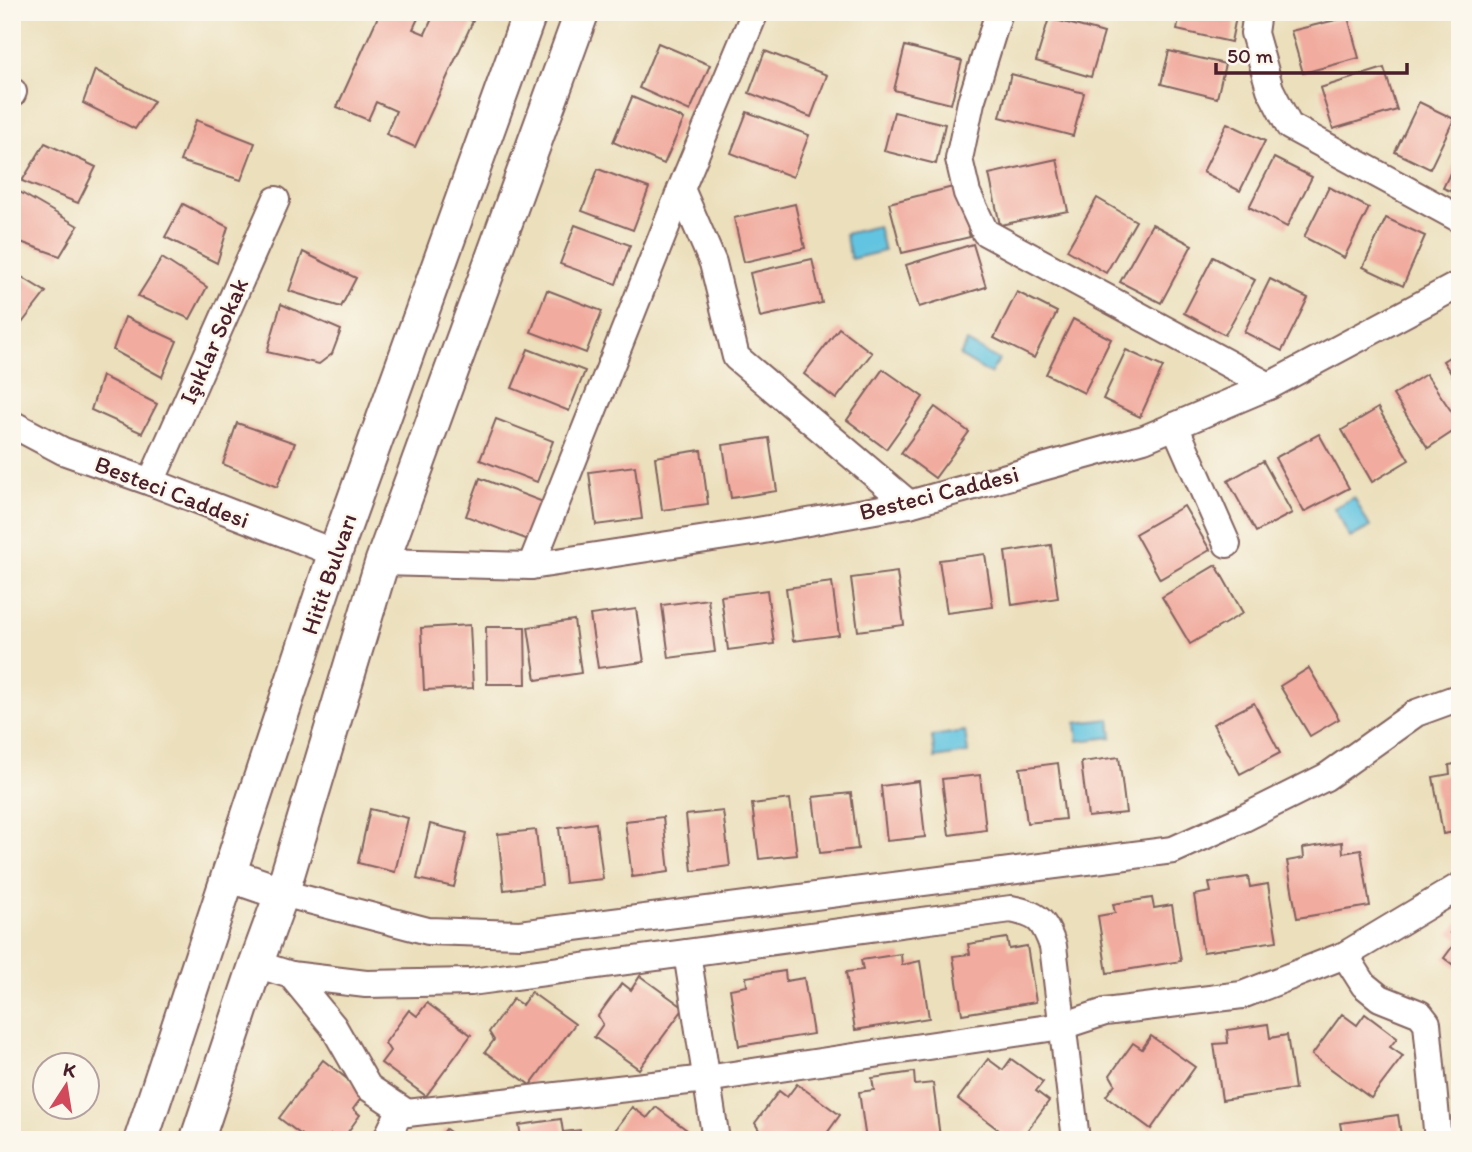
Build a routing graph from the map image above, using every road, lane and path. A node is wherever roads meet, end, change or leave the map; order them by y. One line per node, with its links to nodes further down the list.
1 (530, 12): 16 (street, Hitit Bulvarı)
2 (582, 12): 17 (street, Hitit Bulvarı)
3 (755, 12): 6 (street)
4 (999, 12): 10 (street)
5 (1257, 12): 8 (street)
6 (681, 189): 14 (street); 18 (street)
7 (276, 200): 13 (street, Işıklar Sokak)
8 (1460, 219)
9 (1460, 284): 10 (street, Besteci Caddesi)
10 (1269, 386): 12 (street, Besteci Caddesi)
11 (12, 424): 13 (street, Besteci Caddesi)
12 (1175, 426): 14 (street, Besteci Caddesi); 15 (street)
13 (151, 482): 16 (street, Besteci Caddesi)
14 (909, 505): 18 (street, Besteci Caddesi)
15 (1227, 544)
16 (335, 553): 17 (street); 20 (street, Hitit Bulvarı)
17 (382, 562): 18 (street, Besteci Caddesi); 22 (street, Hitit Bulvarı)
18 (531, 566)
19 (1460, 697): 22 (street)
20 (229, 875): 22 (street); 30 (street, Hitit Bulvarı)
21 (1460, 886): 24 (street)
22 (282, 892): 25 (street, Hitit Bulvarı)
23 (687, 953): 26 (street); 27 (street); 28 (street)
24 (1345, 955): 27 (street); 35 (street)
25 (256, 964): 26 (street); 31 (street, Hitit Bulvarı)
26 (291, 975): 29 (street)
27 (1062, 1026): 28 (street); 34 (street)
28 (706, 1079): 29 (street); 33 (street)
29 (407, 1113): 32 (street)
30 (141, 1140)
31 (197, 1140)
32 (386, 1140)
33 (716, 1140)
34 (1076, 1140)
35 (1438, 1140)

